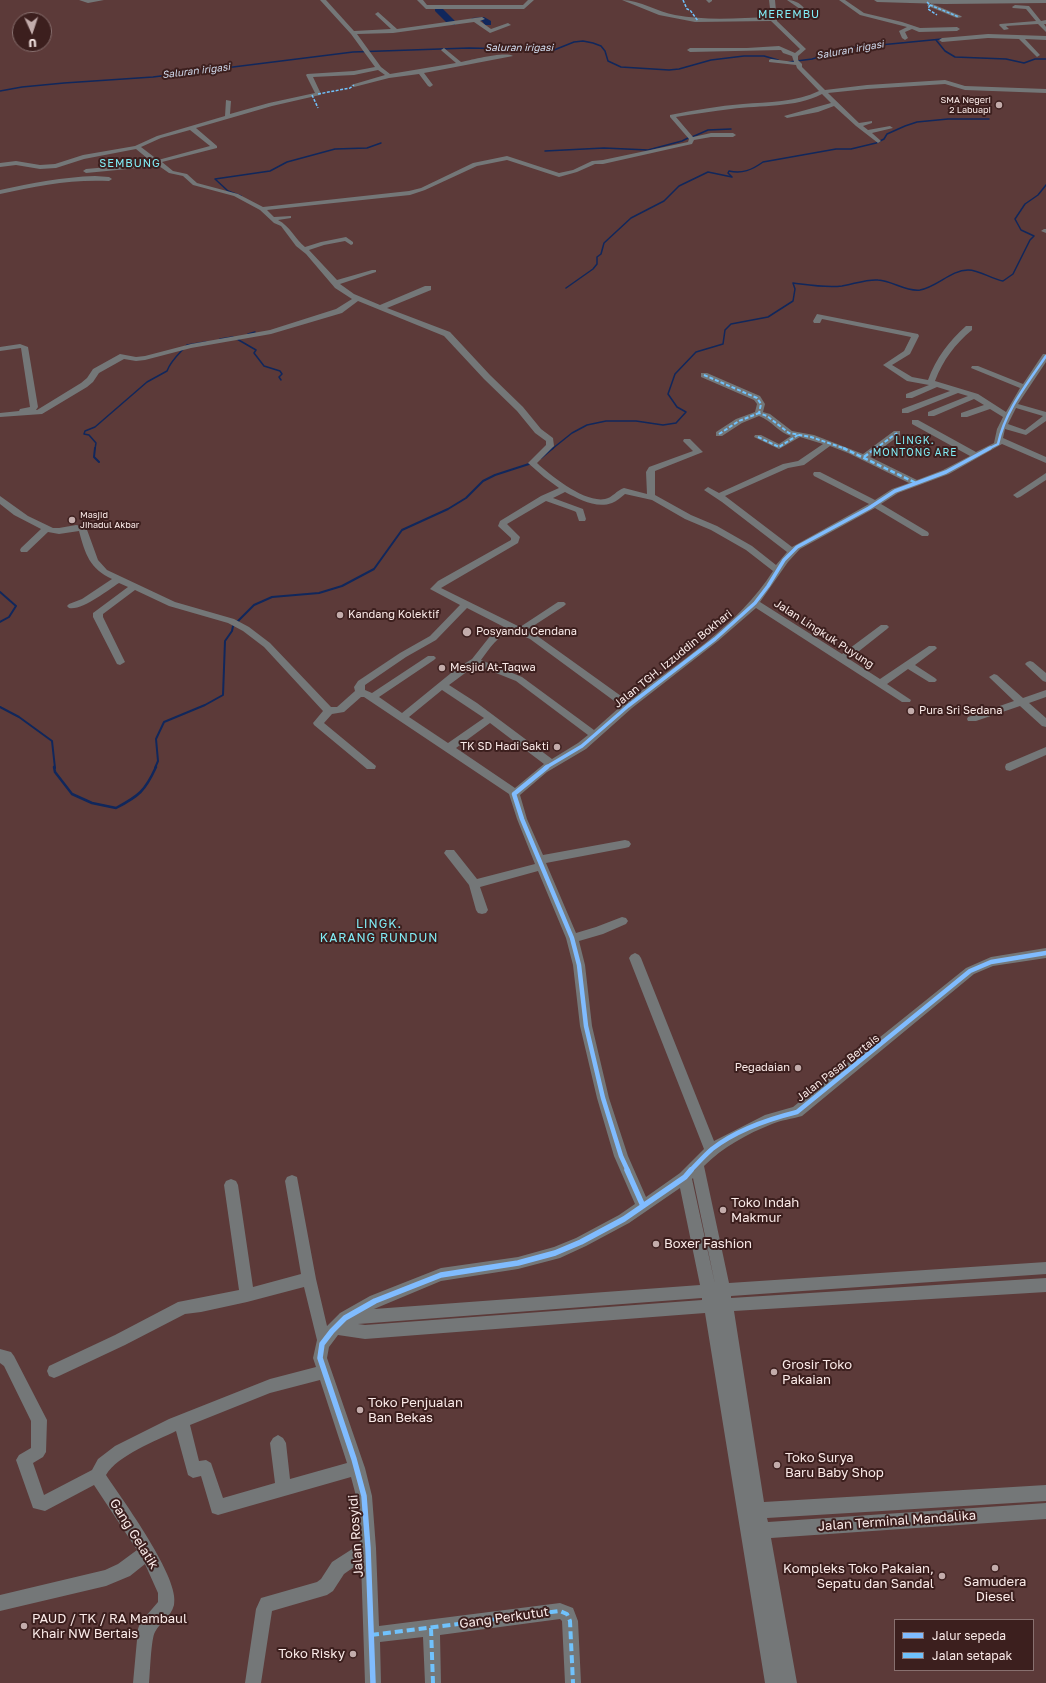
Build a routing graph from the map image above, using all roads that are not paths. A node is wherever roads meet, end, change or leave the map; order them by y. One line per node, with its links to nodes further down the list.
1 (82, 0): 2 (street)
2 (101, 0)
3 (323, 0): 34 (street)
4 (420, 0): 17 (street)
5 (474, 0): 17 (street)
6 (500, 0): 18 (street)
7 (531, 0): 18 (street)
8 (625, 0): 24 (street)
9 (772, 0): 24 (street)
10 (790, 0): 22 (street)
11 (842, 0): 29 (street)
12 (872, 0): 14 (street)
13 (1046, 1): 16 (street)
14 (877, 2): 15 (street)
15 (925, 2): 16 (street); 20 (street); 21 (street)
16 (1011, 3): 26 (street)
17 (470, 6): 18 (street)
18 (496, 6)
19 (378, 14): 32 (street)
20 (937, 15)
21 (959, 17)
22 (806, 18)
23 (482, 19): 25 (street)
24 (772, 19): 43 (street)
25 (475, 20): 28 (street); 32 (street)
26 (1039, 22): 27 (street); 31 (street); 33 (street)
27 (1046, 22)
28 (508, 25)
29 (912, 27): 30 (street); 36 (street)
30 (956, 29)
31 (1006, 29)
32 (395, 30): 34 (street)
33 (1046, 30)
34 (353, 33): 50 (street)
35 (1020, 37): 37 (street); 38 (street); 45 (street)
36 (905, 38)
37 (1046, 38)
38 (942, 40)
39 (729, 44): 42 (street)
40 (444, 50): 49 (street)
41 (690, 50): 42 (street)
42 (747, 50): 48 (street)
43 (802, 51): 44 (street); 48 (street)
44 (808, 54)
45 (1037, 55)
46 (510, 56): 49 (street)
47 (771, 61): 48 (street)
48 (797, 61): 55 (street)
49 (462, 65): 51 (street)
50 (379, 68): 52 (street); 62 (street)
51 (421, 72): 52 (street); 54 (street)
52 (389, 76): 53 (street)
53 (354, 85)
54 (430, 85)
55 (822, 92): 56 (street); 59 (street); 60 (street)
56 (1046, 92)
57 (745, 97): 60 (street)
58 (228, 102): 62 (street)
59 (835, 104): 61 (street); 64 (street)
60 (748, 105): 70 (street)
61 (788, 116)
62 (228, 118): 65 (street)
63 (870, 122): 64 (street)
64 (858, 125): 68 (street)
65 (192, 128): 72 (street); 74 (street)
66 (890, 128): 68 (street)
67 (713, 129): 70 (street)
68 (867, 132): 71 (street)
69 (733, 134): 70 (street)
70 (691, 138): 80 (street)
71 (878, 141)
72 (137, 147): 73 (street); 74 (street)
73 (76, 159): 75 (street); 76 (street)
74 (157, 163): 76 (street); 80 (street)
75 (0, 165)
76 (86, 171): 77 (street)
77 (81, 179): 78 (street); 79 (street)
78 (109, 180)
79 (0, 192)
80 (262, 209): 82 (street)
81 (289, 217): 82 (street)
82 (273, 219): 84 (street)
83 (351, 243): 84 (street)
84 (304, 250): 86 (street)
85 (374, 271): 86 (street)
86 (336, 283): 88 (street)
87 (428, 288): 89 (street)
88 (357, 299): 89 (street); 110 (street)
89 (382, 307): 126 (street)
90 (816, 320): 96 (street)
91 (969, 328): 96 (street)
92 (0, 349): 104 (street)
93 (1043, 366): 97 (street)
94 (975, 368): 97 (street)
95 (704, 375): 106 (street)
96 (934, 384): 98 (street); 99 (street)
97 (1024, 387): 101 (street)
98 (959, 390): 100 (street); 105 (street)
99 (909, 396)
100 (975, 396): 103 (street); 107 (street)
101 (1014, 405): 108 (street); 111 (street)
102 (1046, 405): 108 (street)
103 (990, 406): 109 (street); 111 (street)
104 (0, 411)
105 (905, 411)
106 (759, 412): 114 (street); 115 (street)
107 (931, 414)
108 (1044, 414): 111 (street)
109 (964, 415)
110 (0, 416)
111 (1005, 421): 117 (street)
112 (915, 422): 120 (street)
113 (897, 433): 121 (street)
114 (719, 434)
115 (798, 435): 116 (street); 119 (street)
116 (758, 437)
117 (1000, 440): 120 (street, Jalan TGH. Izzuddin Bokhari); 122 (street)
118 (687, 441): 130 (street)
119 (828, 444): 121 (street); 129 (street)
120 (977, 456): 125 (street, Jalan TGH. Izzuddin Bokhari)
121 (864, 457): 125 (street)
122 (1046, 460)
123 (817, 474): 133 (street)
124 (1046, 476): 128 (street)
125 (916, 483): 133 (street, Jalan TGH. Izzuddin Bokhari)
126 (565, 489): 130 (street); 131 (street)
127 (708, 490): 129 (street)
128 (1017, 495)
129 (718, 496): 138 (street)
130 (651, 497): 139 (street)
131 (544, 498): 134 (street); 143 (street)
132 (0, 499): 135 (street)
133 (875, 504): 136 (street); 138 (street, Jalan TGH. Izzuddin Bokhari)
134 (582, 519)
135 (47, 528): 137 (street); 140 (street)
136 (925, 534)
137 (24, 550)
138 (791, 551): 139 (street, Jalan TGH. Izzuddin Bokhari)
139 (778, 571): 142 (street, Jalan TGH. Izzuddin Bokhari)
140 (119, 580): 141 (street); 145 (street)
141 (134, 587): 152 (street); 166 (street)
142 (755, 603): 150 (street, Jalan Lingkuk Puyung); 165 (street, Jalan TGH. Izzuddin Bokhari)
143 (465, 604): 147 (street); 160 (street)
144 (561, 604): 147 (street)
145 (72, 606)
146 (884, 627): 150 (street)
147 (516, 629): 151 (street); 165 (street)
148 (932, 648): 154 (street)
149 (431, 658): 162 (street)
150 (842, 659): 158 (street, Jalan Lingkuk Puyung)
151 (475, 661): 159 (street); 171 (street)
152 (120, 662)
153 (1030, 664): 156 (street)
154 (908, 665): 157 (street); 158 (street)
155 (994, 677): 164 (street)
156 (1046, 679)
157 (932, 680)
158 (880, 684): 163 (street, Jalan Lingkuk Puyung)
159 (442, 685): 167 (street); 168 (street)
160 (361, 692): 162 (street); 166 (street)
161 (1046, 693): 164 (street)
162 (373, 697): 167 (street)
163 (906, 700)
164 (1022, 702): 169 (street); 170 (street)
165 (628, 706): 171 (street, Jalan TGH. Izzuddin Bokhari)
166 (329, 711): 175 (street)
167 (402, 718): 172 (street)
168 (489, 718): 172 (street); 174 (street)
169 (972, 719)
170 (1046, 724)
171 (594, 735): 174 (street, Jalan TGH. Izzuddin Bokhari)
172 (449, 748): 177 (street)
173 (1046, 751): 176 (street)
174 (552, 764): 177 (street, Jalan TGH. Izzuddin Bokhari)
175 (371, 766)
176 (1010, 767)
177 (515, 793): 180 (street)
178 (625, 844): 180 (street)
179 (450, 853): 181 (street)
180 (541, 863): 181 (street); 184 (street)
181 (474, 884): 182 (street)
182 (482, 910)
183 (622, 921): 184 (street)
184 (572, 938): 192 (street)
185 (1046, 953): 187 (street, Jalan Pasar Bertais)
186 (635, 958): 187 (street)
187 (711, 1150): 188 (street, Jalan Pasar Bertais)
188 (697, 1165): 189 (street, Jalan Pasar Bertais); 196 (street)
189 (685, 1177): 192 (street, Jalan Pasar Bertais); 198 (street)
190 (292, 1181): 194 (street)
191 (231, 1185): 197 (street)
192 (643, 1206): 202 (street, Jalan Pasar Bertais)
193 (1046, 1268): 196 (street)
194 (309, 1279): 197 (street); 203 (street)
195 (1046, 1285): 200 (street)
196 (723, 1290): 198 (street); 200 (street)
197 (247, 1295): 205 (street)
198 (709, 1298): 199 (street); 200 (street); 201 (street); 213 (street)
199 (586, 1300): 201 (street); 202 (street)
200 (726, 1305): 213 (street)
201 (588, 1315): 202 (street)
202 (340, 1323): 203 (street)
203 (324, 1340): 206 (street, Jalan Rosyidi)
204 (0, 1356): 210 (street)
205 (54, 1372)
206 (324, 1372): 207 (street); 209 (street, Jalan Rosyidi)
207 (181, 1421): 210 (street); 211 (street)
208 (278, 1442): 211 (street)
209 (357, 1468): 211 (street); 216 (street, Jalan Rosyidi)
210 (97, 1475): 217 (street, Gang Gelatik)
211 (284, 1489)
212 (1046, 1493): 213 (street)
213 (751, 1511): 215 (street)
214 (1046, 1511): 215 (street, Jalan Terminal Mandalika)
215 (754, 1531): 226 (street); 227 (street)
216 (368, 1548): 220 (street, Jalan Rosyidi); 222 (street)
217 (148, 1552): 218 (street); 221 (street, Gang Gelatik)
218 (0, 1603)
219 (431, 1628): 220 (street, Gang Perkutut); 224 (street); 225 (street, Gang Perkutut)
220 (371, 1636): 223 (street, Jalan Rosyidi)
221 (138, 1682)
222 (253, 1683)
223 (373, 1683)
224 (433, 1683)
225 (573, 1683)
226 (773, 1683)
227 (789, 1683)

